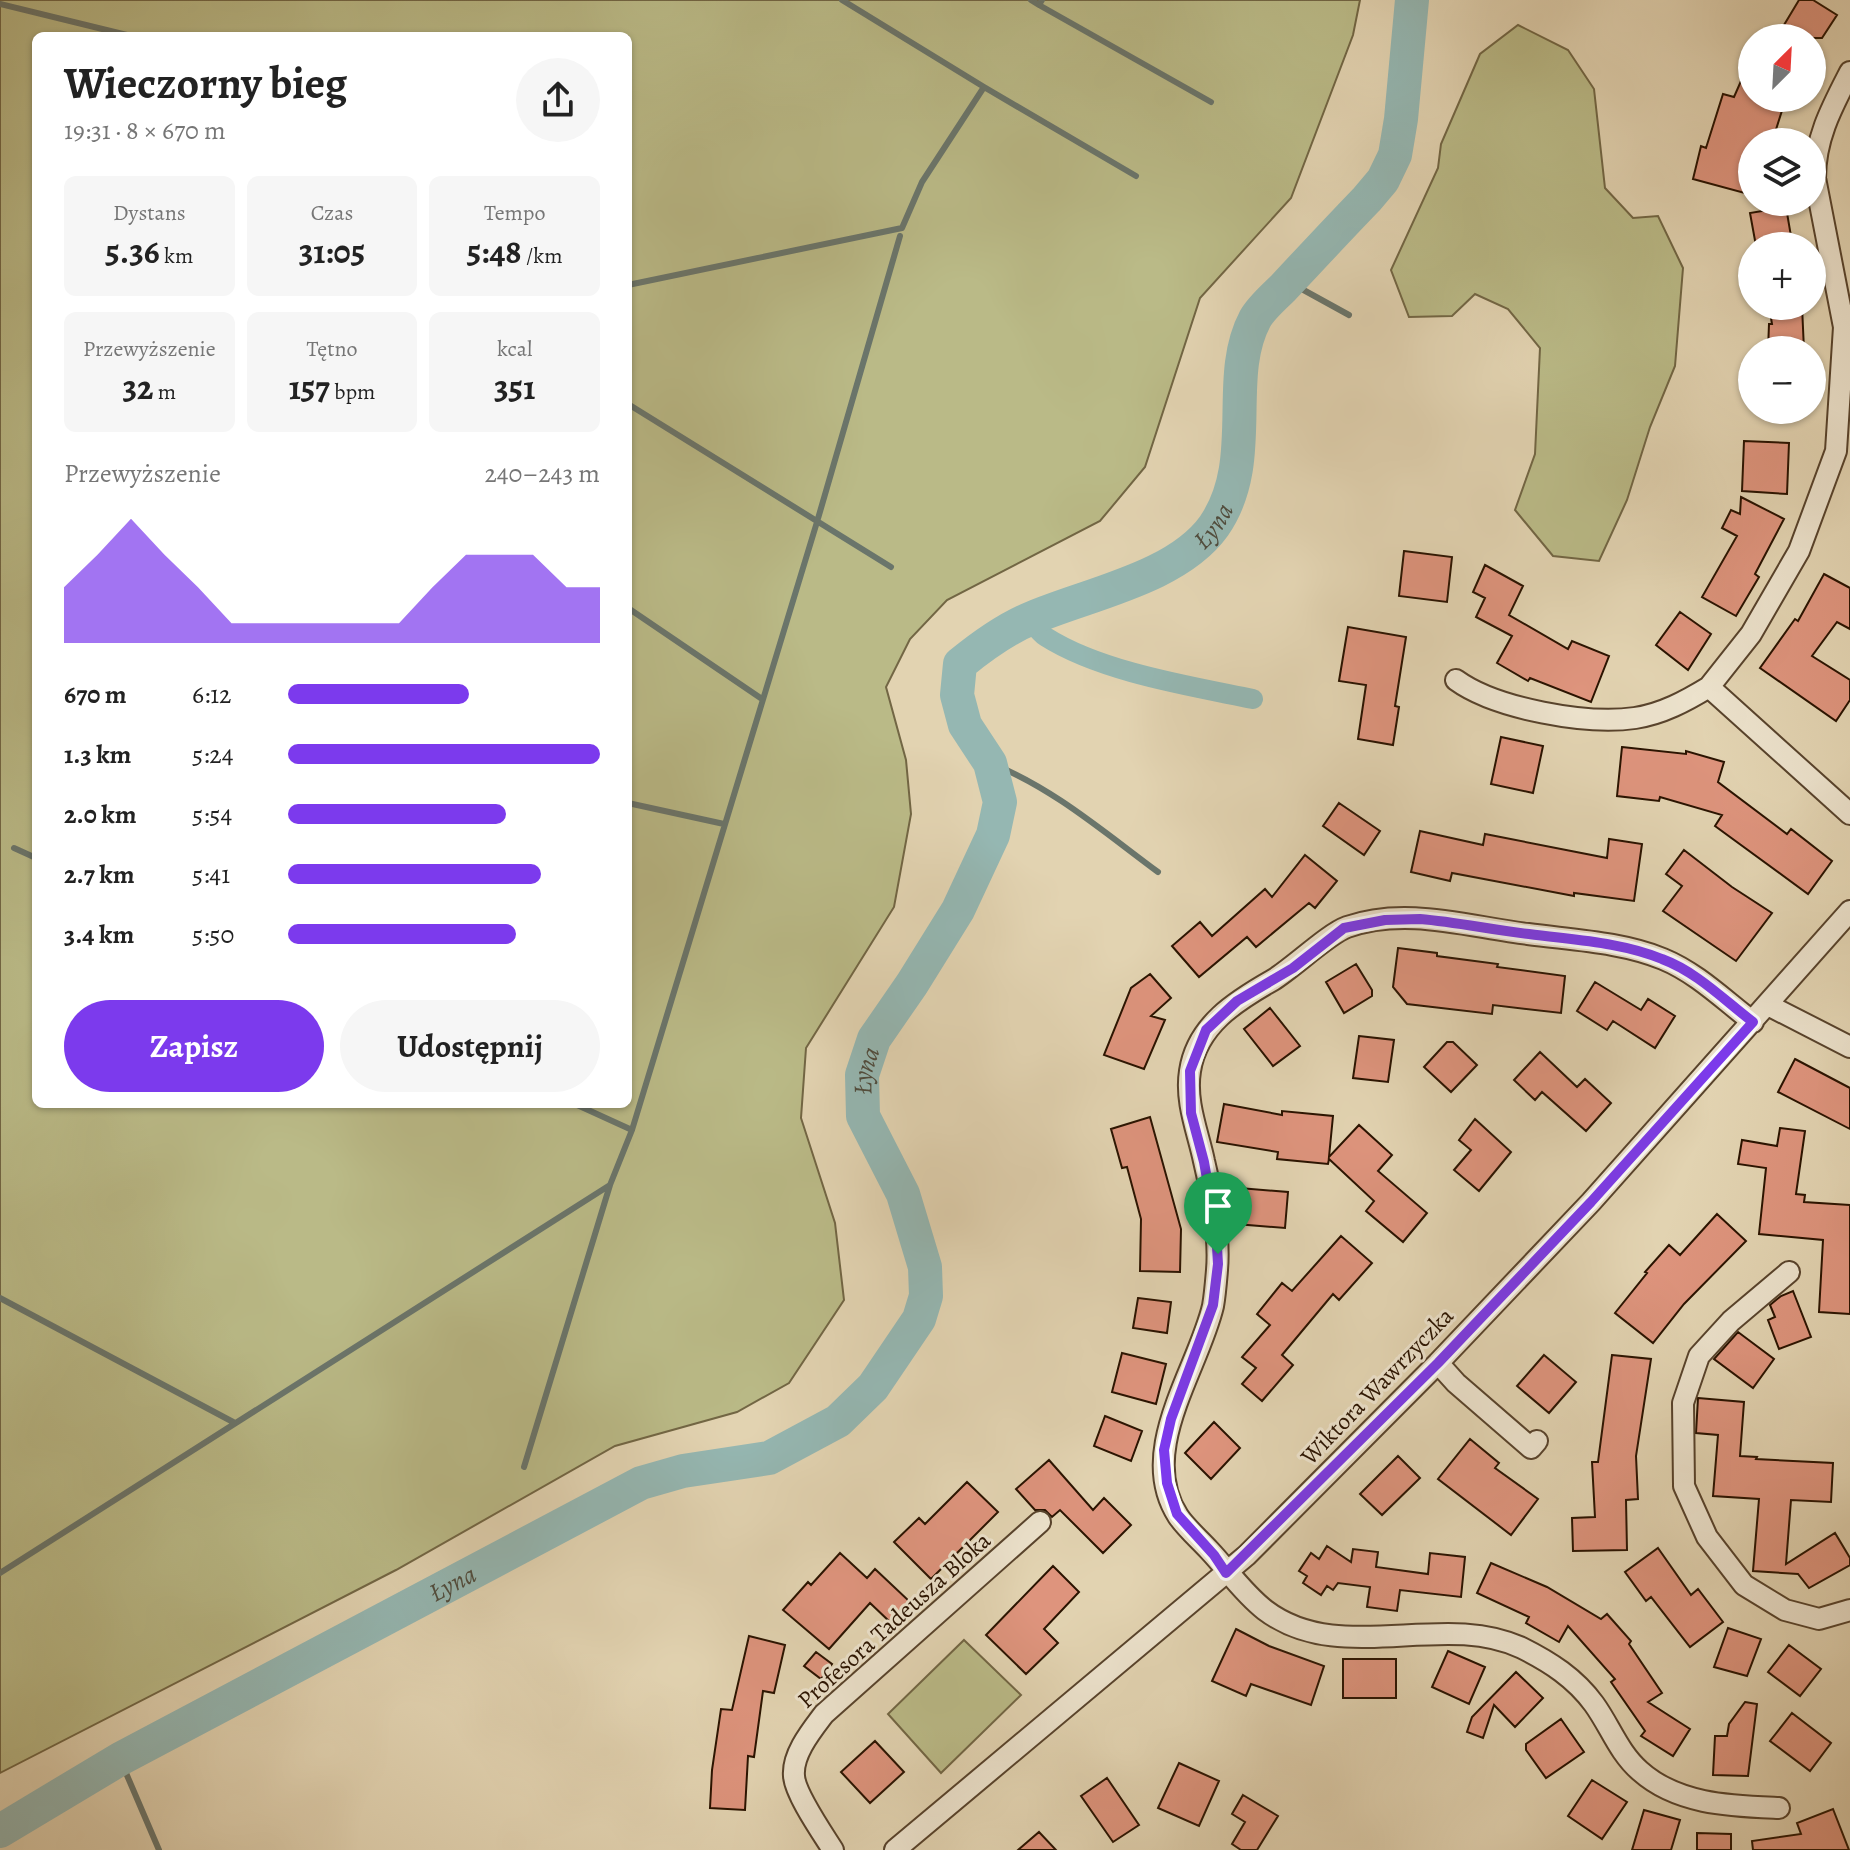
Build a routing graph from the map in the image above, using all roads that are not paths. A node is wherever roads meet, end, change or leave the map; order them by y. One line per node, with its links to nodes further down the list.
1 (1850, 72): 2 (street)
2 (1847, 326): 4 (street)
3 (1456, 680): 4 (street)
4 (1709, 687): 5 (street)
5 (1850, 814)
6 (1850, 911): 7 (street, Wiktora Wawrzyczka)
7 (1768, 1005): 8 (street, Wiktora Wawrzyczka); 9 (street)
8 (1753, 1022): 11 (street, Wiktora Wawrzyczka); 14 (street)
9 (1850, 1047)
10 (1789, 1272): 15 (street)
11 (1438, 1363): 12 (street); 14 (street, Wiktora Wawrzyczka)
12 (1537, 1441)
13 (1040, 1522): 17 (street, Profesora Tadeusza Bloka)
14 (1226, 1573): 16 (street); 18 (street, Wiktora Wawrzyczka)
15 (1850, 1610)
16 (1779, 1808)
17 (833, 1850)
18 (895, 1850)

